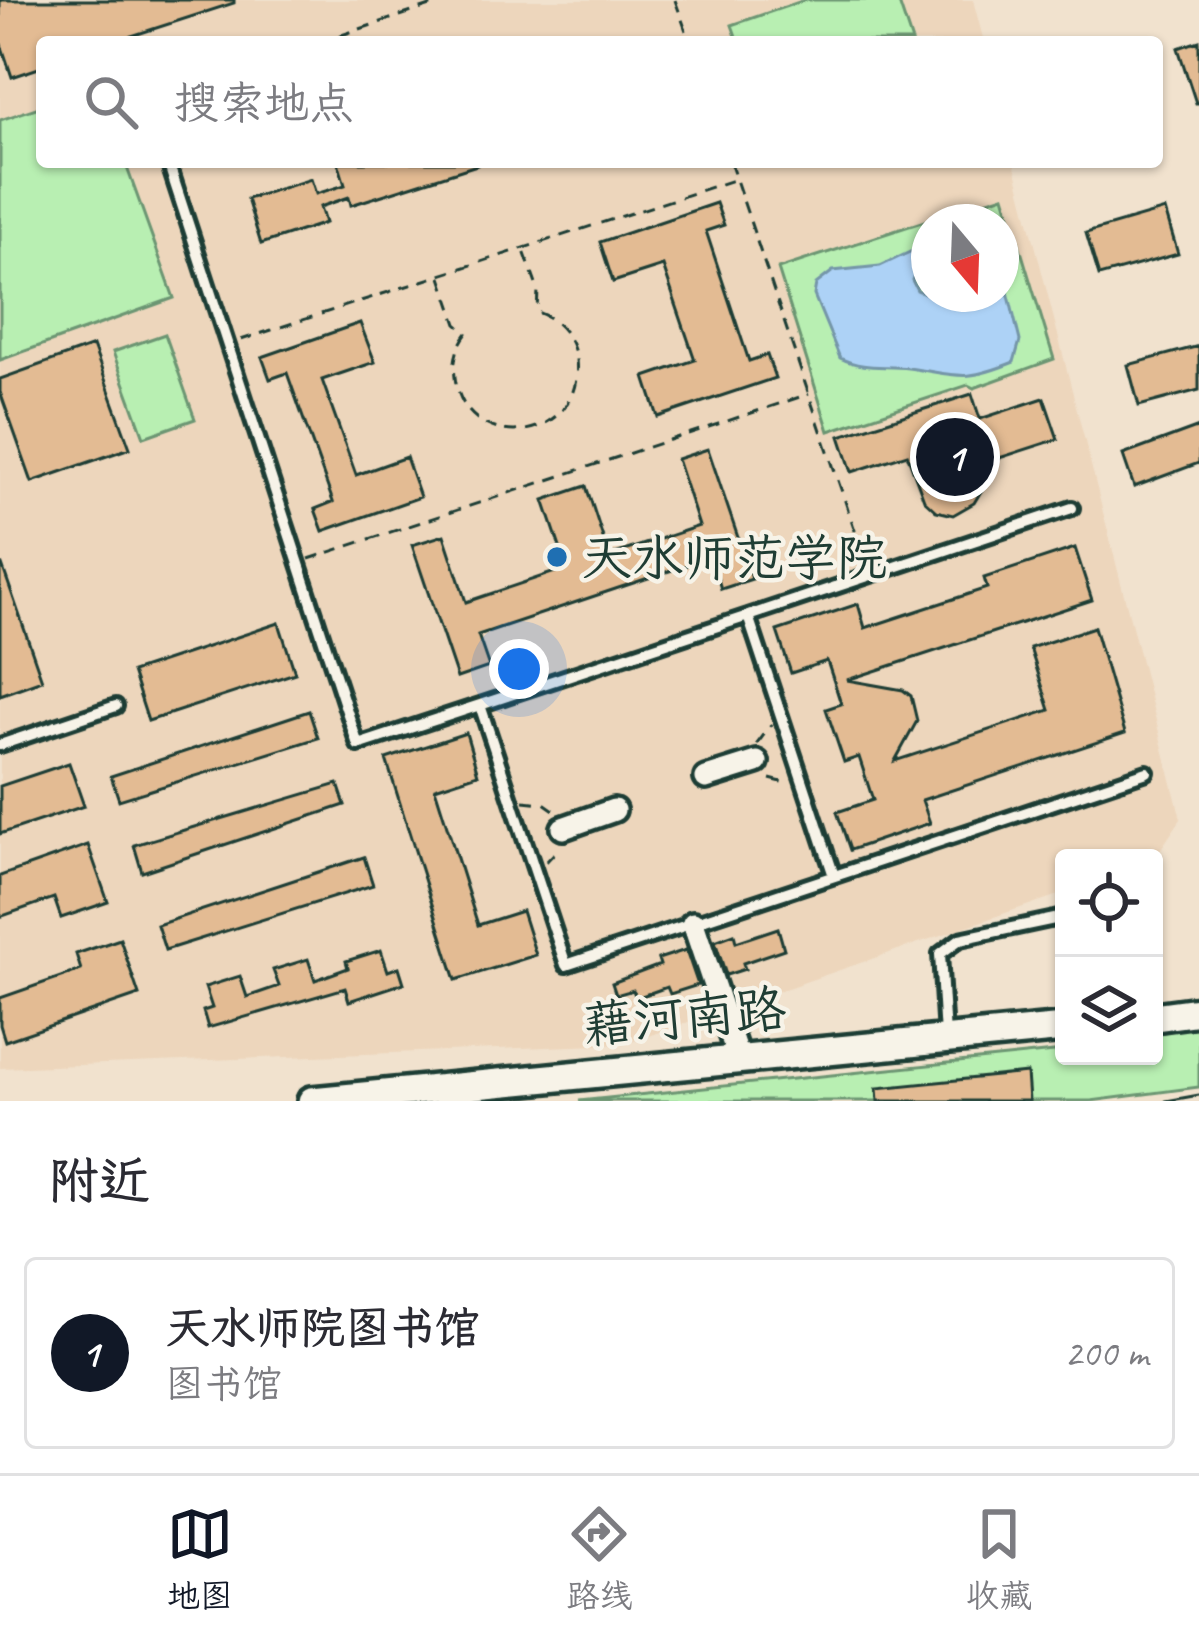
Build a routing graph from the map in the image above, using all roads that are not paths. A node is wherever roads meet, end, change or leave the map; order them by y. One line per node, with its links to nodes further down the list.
1 (170, 168): 4 (lane)
2 (1072, 508): 3 (lane)
3 (748, 616): 4 (lane); 12 (lane)
4 (480, 705): 14 (lane)
5 (116, 706): 6 (lane)
6 (0, 745)
7 (757, 762): 9 (street)
8 (1147, 772): 12 (lane)
9 (706, 778)
10 (614, 810): 11 (street)
11 (563, 828)
12 (834, 876): 14 (lane)
13 (1055, 919): 18 (lane)
14 (693, 923): 19 (street)
15 (1199, 1011): 16 (main road)
16 (1163, 1016)
17 (1055, 1029): 18 (main road, 藉河南路)
18 (945, 1040): 19 (main road, 藉河南路)
19 (739, 1060): 20 (main road, 藉河南路)
20 (312, 1101)

